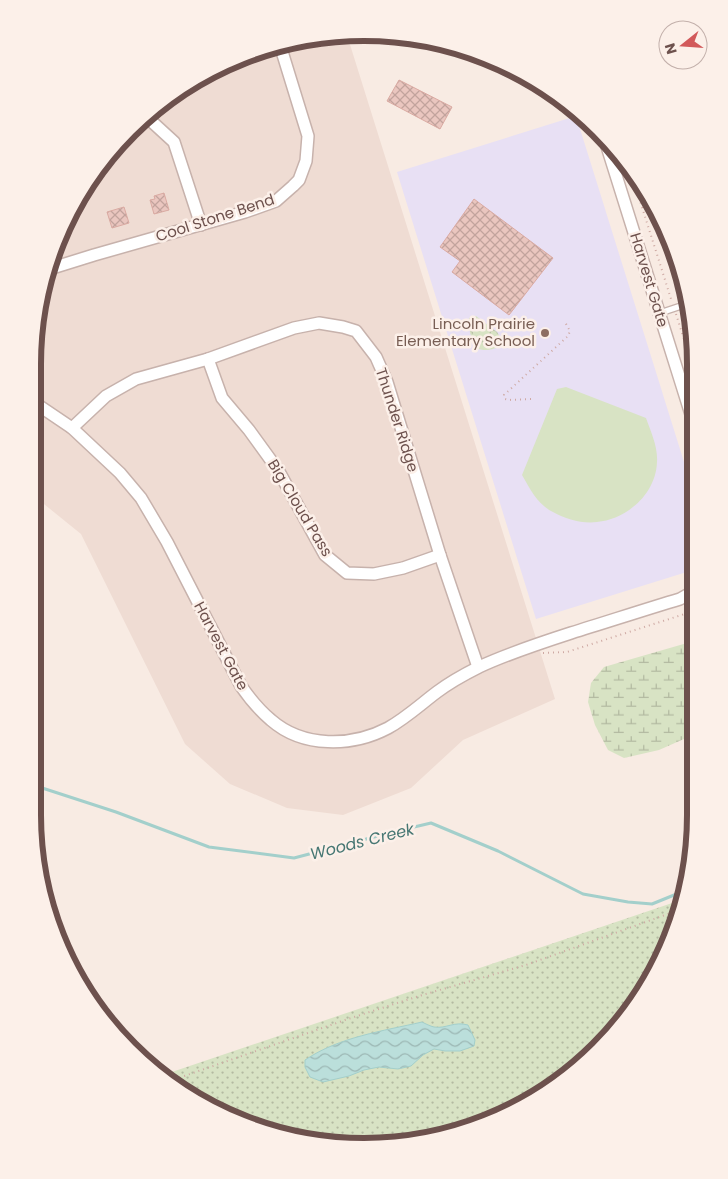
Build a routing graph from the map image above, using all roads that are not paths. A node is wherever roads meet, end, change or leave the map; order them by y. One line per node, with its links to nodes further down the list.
1 (282, 52): 4 (street, Cool Stone Bend)
2 (151, 121): 4 (street)
3 (609, 154): 7 (street, Harvest Gate)
4 (201, 225): 5 (street, Cool Stone Bend)
5 (56, 267)
6 (682, 306): 7 (lane)
7 (660, 313): 9 (street, Harvest Gate)
8 (208, 359): 11 (street, Thunder Ridge); 12 (street, Big Cloud Pass); 12 (street, Thunder Ridge)
9 (687, 401)
10 (41, 407): 11 (street, Harvest Gate)
11 (72, 428): 14 (street, Harvest Gate)
12 (440, 555): 14 (street, Thunder Ridge)
13 (687, 594): 14 (street, Harvest Gate)
14 (478, 667)

